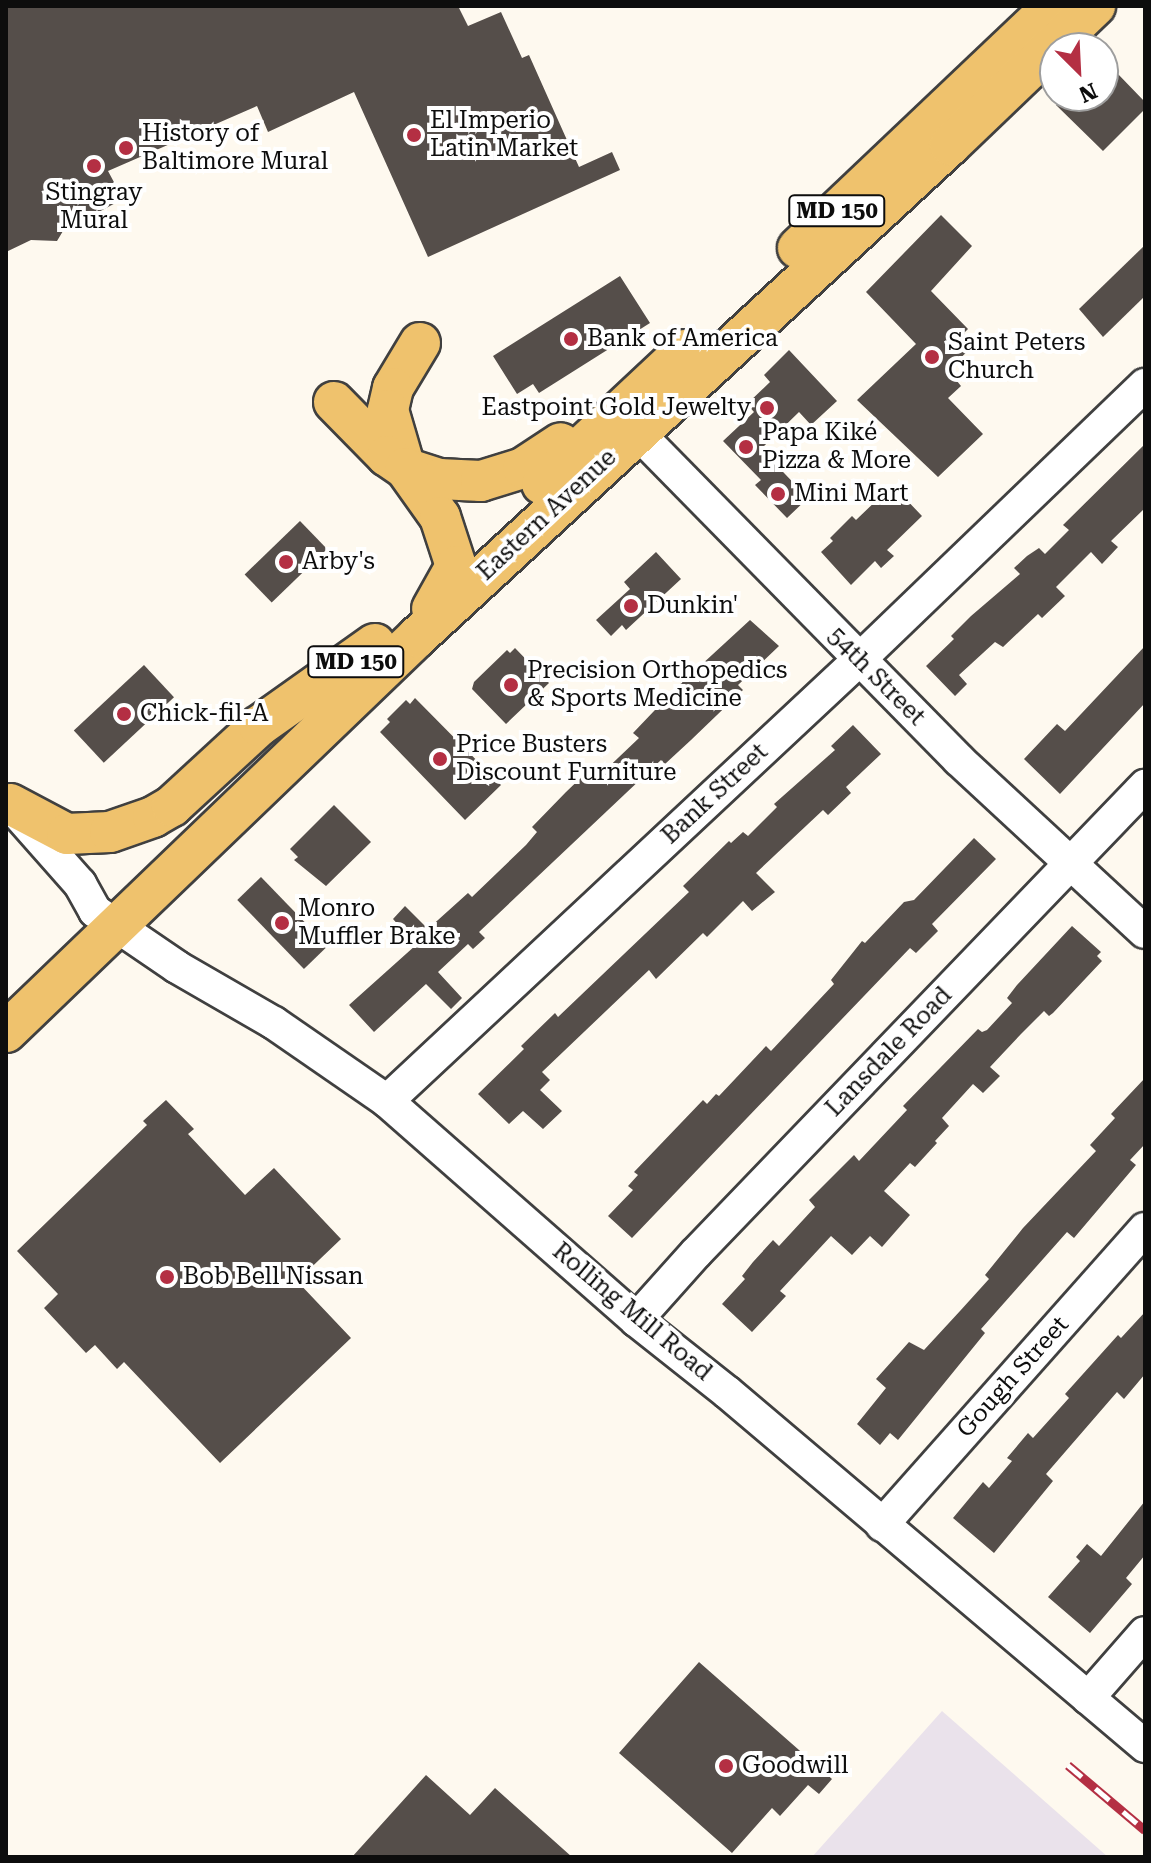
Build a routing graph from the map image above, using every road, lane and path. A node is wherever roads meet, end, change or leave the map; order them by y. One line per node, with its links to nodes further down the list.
1 (1053, 6): 6 (main road, Eastern Avenue / MD 150)
2 (1095, 6): 6 (main road, Eastern Avenue / MD 150)
3 (420, 343): 7 (main road)
4 (1145, 385): 11 (street, Bank Street)
5 (334, 402): 7 (main road)
6 (626, 422): 7 (main road); 8 (main road, Eastern Avenue / MD 150); 9 (main road, Eastern Avenue / MD 150); 11 (street, 54th Street)
7 (405, 468): 8 (main road)
8 (456, 566): 9 (main road); 10 (main road, Eastern Avenue / MD 150)
9 (417, 637): 15 (main road, Eastern Avenue / MD 150)
10 (375, 644): 13 (main road); 15 (main road, Eastern Avenue / MD 150)
11 (859, 660): 14 (street, 54th Street); 19 (street, Bank Street)
12 (1145, 786): 14 (street, Lansdale Road)
13 (10, 804): 15 (street)
14 (1070, 864): 16 (street, 54th Street); 21 (street, Lansdale Road)
15 (106, 918): 17 (main road, Eastern Avenue / MD 150); 18 (main road, Eastern Avenue / MD 150); 19 (street, Rolling Mill Road)
16 (1145, 932)
17 (6, 996)
18 (6, 1032)
19 (387, 1101): 21 (street, Rolling Mill Road)
20 (1145, 1229): 22 (street, Gough Street)
21 (636, 1320): 22 (street, Rolling Mill Road)
22 (882, 1525): 24 (street, Rolling Mill Road)
23 (1145, 1633): 24 (street)
24 (1088, 1698): 25 (street, Rolling Mill Road)
25 (1145, 1746)

